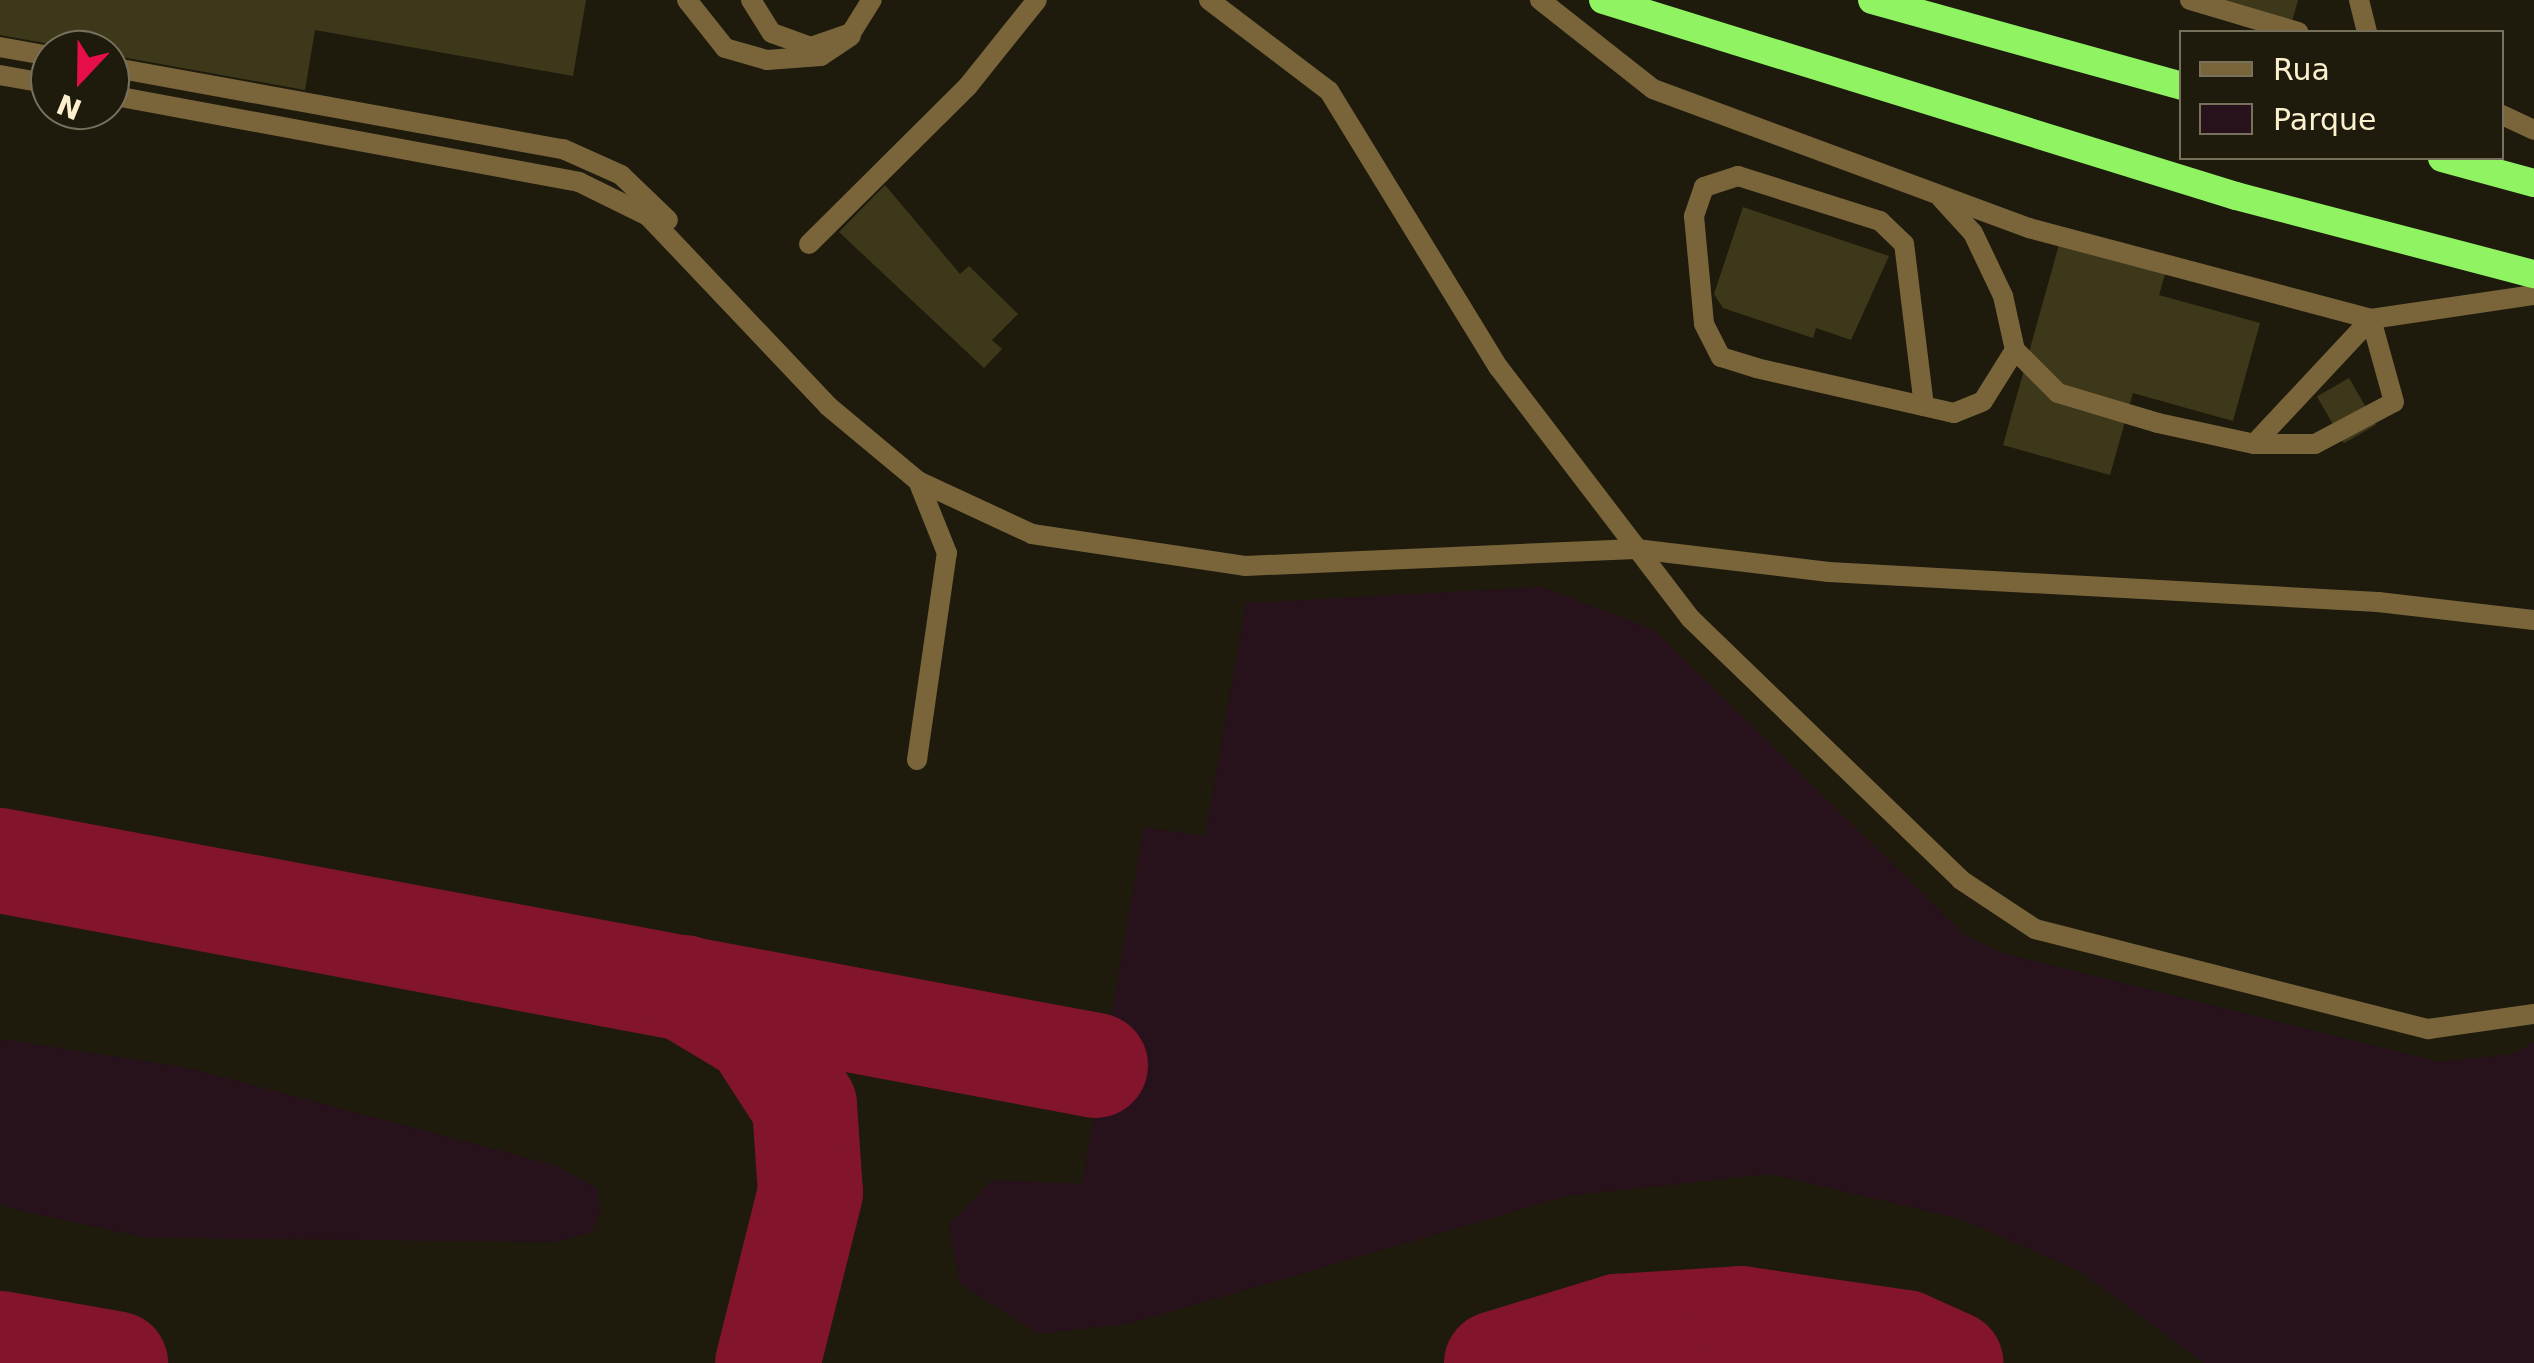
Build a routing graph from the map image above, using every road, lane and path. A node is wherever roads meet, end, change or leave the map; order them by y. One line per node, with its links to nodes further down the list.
1 (686, 0): 3 (street)
2 (751, 0): 3 (street)
3 (872, 0)
4 (1037, 0): 25 (street)
5 (1208, 0): 34 (street)
6 (1540, 0): 24 (street)
7 (1603, 0): 27 (highway)
8 (1872, 0): 18 (highway)
9 (2359, 0): 12 (street)
10 (2197, 1): 11 (street)
11 (2291, 30)
12 (2367, 30)
13 (0, 47): 14 (street)
14 (30, 52)
15 (130, 71): 26 (street)
16 (0, 75): 17 (street)
17 (30, 80)
18 (2179, 85)
19 (130, 99): 26 (street)
20 (2504, 116): 21 (street)
21 (2534, 130)
22 (2449, 160): 23 (highway)
23 (2534, 183)
24 (1936, 194): 29 (street); 30 (street)
25 (809, 244)
26 (702, 272): 33 (street)
27 (2534, 274)
28 (2534, 295): 29 (street)
29 (2372, 318): 32 (street); 32 (street)
30 (2015, 350): 31 (street); 32 (street)
31 (1924, 406): 31 (street)
32 (2254, 444)
33 (918, 481): 34 (street); 36 (street)
34 (1636, 548): 35 (street); 37 (street)
35 (2534, 620)
36 (917, 760)
37 (2534, 1014)

